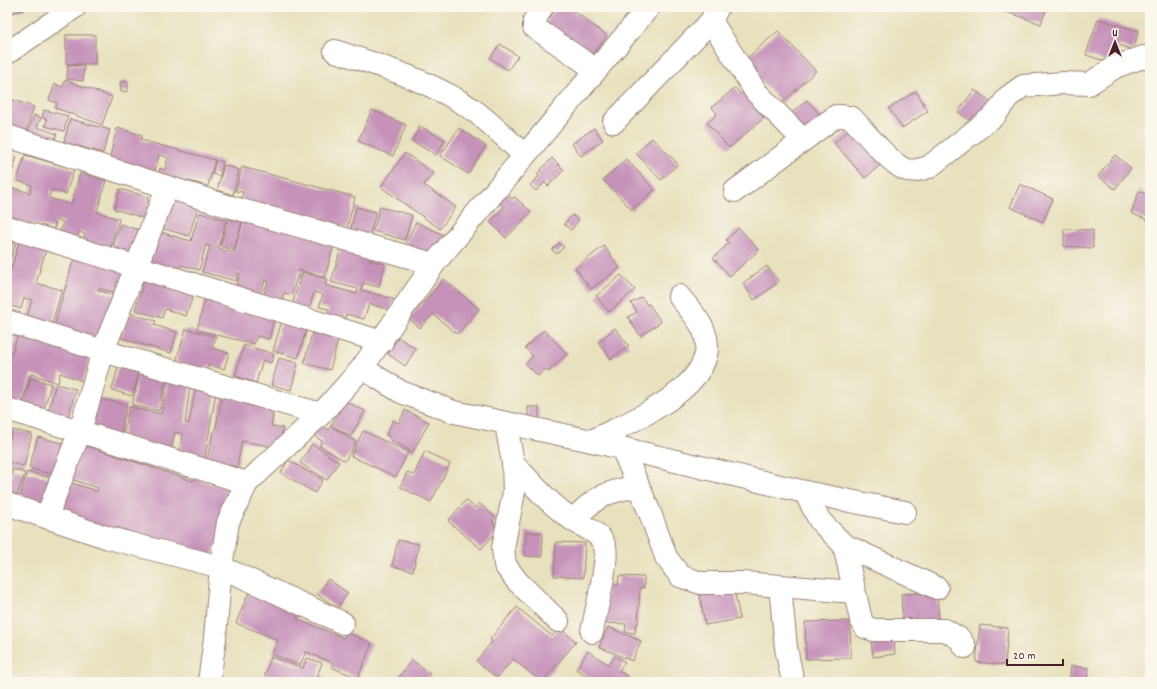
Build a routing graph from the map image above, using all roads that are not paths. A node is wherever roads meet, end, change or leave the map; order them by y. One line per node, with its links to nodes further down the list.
1 (75, 7): 5 (street)
2 (542, 7): 9 (street)
3 (649, 7): 9 (street)
4 (714, 14): 10 (street); 12 (street)
5 (44, 16): 7 (street)
6 (335, 51): 13 (street)
7 (7, 53)
8 (1150, 60): 12 (street)
9 (596, 70): 13 (street)
10 (614, 122)
11 (7, 136): 14 (street)
12 (803, 140): 15 (street)
13 (524, 155): 17 (street)
14 (167, 188): 17 (street); 18 (street)
15 (735, 192)
16 (7, 227): 18 (street)
17 (434, 264): 21 (street)
18 (137, 266): 21 (street); 22 (street)
19 (679, 296): 28 (street)
20 (7, 321): 22 (street)
21 (382, 342): 23 (street)
22 (103, 351): 25 (street); 27 (street)
23 (362, 368): 25 (street); 26 (street)
24 (7, 409): 27 (street)
25 (321, 414): 31 (street)
26 (506, 424): 28 (street); 30 (street)
27 (80, 431): 31 (street); 36 (street)
28 (592, 441): 29 (street)
29 (622, 448): 32 (street); 33 (street)
30 (513, 463): 37 (street); 43 (street)
31 (247, 482): 39 (street)
32 (638, 486): 37 (street); 40 (street)
33 (805, 492): 35 (street); 38 (street)
34 (7, 504): 36 (street)
35 (905, 512)
36 (47, 516): 39 (street)
37 (573, 520): 45 (street)
38 (844, 545): 41 (street); 42 (street)
39 (220, 567): 44 (street); 47 (street)
40 (780, 586): 42 (street); 48 (street)
41 (938, 588)
42 (854, 592): 46 (street)
43 (558, 621)
44 (343, 623)
45 (592, 632)
46 (965, 647)
47 (209, 682)
48 (793, 682)

